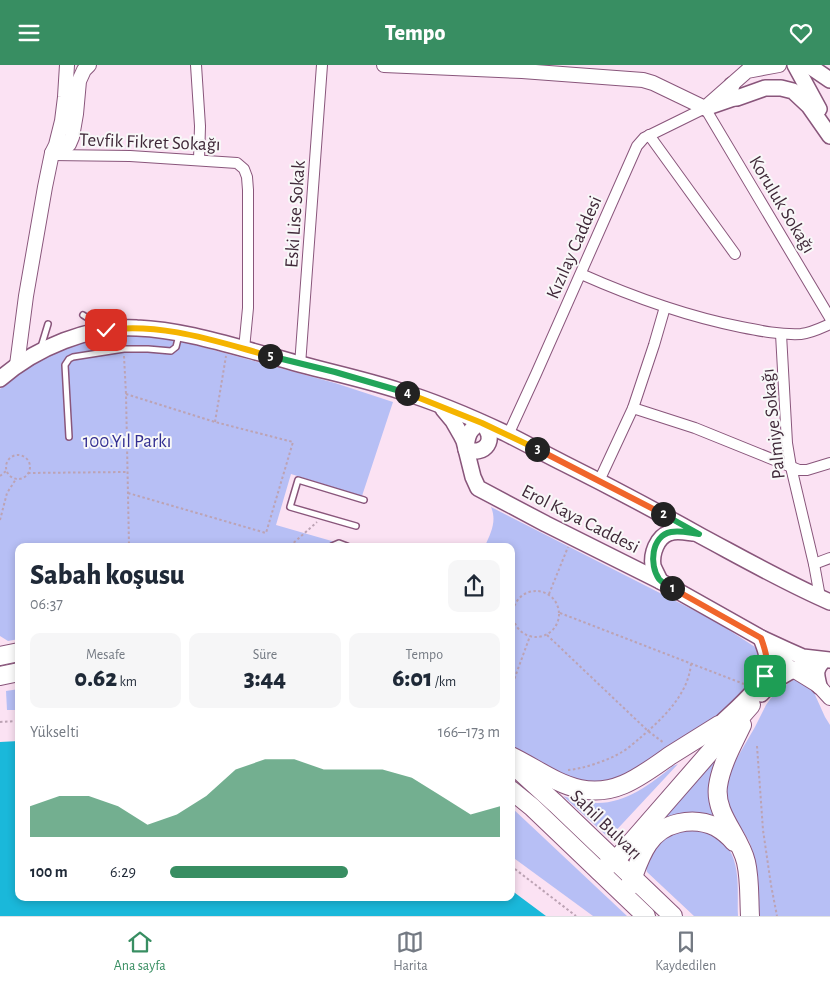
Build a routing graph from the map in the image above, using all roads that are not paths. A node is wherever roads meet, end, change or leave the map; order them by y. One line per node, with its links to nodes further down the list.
1 (59, 65): 17 (street)
2 (67, 65): 17 (street)
3 (89, 65): 17 (street)
4 (196, 65): 18 (street)
5 (322, 65): 32 (street, Eski Lise Sokak)
6 (384, 65): 13 (street)
7 (778, 65): 11 (street)
8 (795, 65): 10 (main road)
9 (807, 65): 10 (main road)
10 (820, 81): 12 (main road); 14 (main road)
11 (733, 91): 13 (main road); 16 (main road)
12 (830, 107)
13 (705, 108): 15 (street, Kızılay Caddesi); 23 (street, Koruluk Sokağı)
14 (830, 127)
15 (649, 135): 19 (street); 20 (street, Kızılay Caddesi)
16 (830, 136)
17 (52, 154): 18 (street, Tevfik Fikret Sokağı); 31 (street)
18 (199, 160): 29 (street, Tevfik Fikret Sokağı)
19 (735, 254)
20 (581, 274): 21 (street); 37 (street, Kızılay Caddesi)
21 (664, 307): 28 (street); 35 (street)
22 (82, 315): 26 (lane)
23 (830, 318)
24 (48, 324): 30 (lane)
25 (830, 324): 28 (street)
26 (106, 330): 27 (main road, Erol Kaya Caddesi); 30 (main road, Erol Kaya Caddesi)
27 (180, 334): 29 (main road, Erol Kaya Caddesi); 38 (lane)
28 (781, 334): 41 (street, Palmiye Sokağı)
29 (244, 349): 32 (main road, Erol Kaya Caddesi)
30 (40, 352): 31 (main road, Erol Kaya Caddesi)
31 (17, 365): 33 (main road, Erol Kaya Caddesi)
32 (300, 365): 34 (main road, Erol Kaya Caddesi)
33 (0, 379)
34 (440, 406): 36 (main road, Erol Kaya Caddesi); 39 (main road, Erol Kaya Caddesi)
35 (633, 408): 41 (street); 42 (street)
36 (482, 423): 37 (main road, Erol Kaya Caddesi); 39 (main road); 39 (main road)
37 (508, 435): 42 (main road, Erol Kaya Caddesi)
38 (69, 437)
39 (466, 449): 48 (main road, Erol Kaya Caddesi)
40 (830, 463): 41 (street)
41 (791, 467): 47 (street, Palmiye Sokağı)
42 (599, 481): 45 (main road, Erol Kaya Caddesi)
43 (364, 500): 44 (lane)
44 (356, 526)
45 (699, 534): 48 (main road); 49 (main road, Erol Kaya Caddesi)
46 (830, 558): 47 (street)
47 (814, 564): 49 (street, Palmiye Sokağı)
48 (660, 581): 50 (main road, Erol Kaya Caddesi)
49 (825, 600)
50 (761, 638): 51 (main road, Erol Kaya Caddesi); 52 (street); 56 (main road)
51 (827, 661): 52 (main road); 55 (main road)
52 (794, 670): 55 (street); 56 (main road)
53 (15, 673): 54 (highway)
54 (0, 676)
55 (819, 686): 57 (street)
56 (754, 697): 58 (main road); 62 (highway); 63 (highway)
57 (830, 697)
58 (720, 725): 59 (highway); 63 (highway)
59 (515, 758)
60 (515, 767): 63 (highway, Sahil Bulvarı)
61 (515, 793): 64 (highway, Sahil Bulvarı)
62 (742, 849): 65 (highway); 69 (highway)
63 (611, 857): 64 (highway); 65 (highway, Sahil Bulvarı)
64 (599, 871): 66 (highway, Sahil Bulvarı)
65 (633, 878): 66 (highway); 68 (highway, Sahil Bulvarı)
66 (626, 897): 67 (highway, Sahil Bulvarı)
67 (646, 916)
68 (673, 916)
69 (750, 916)

